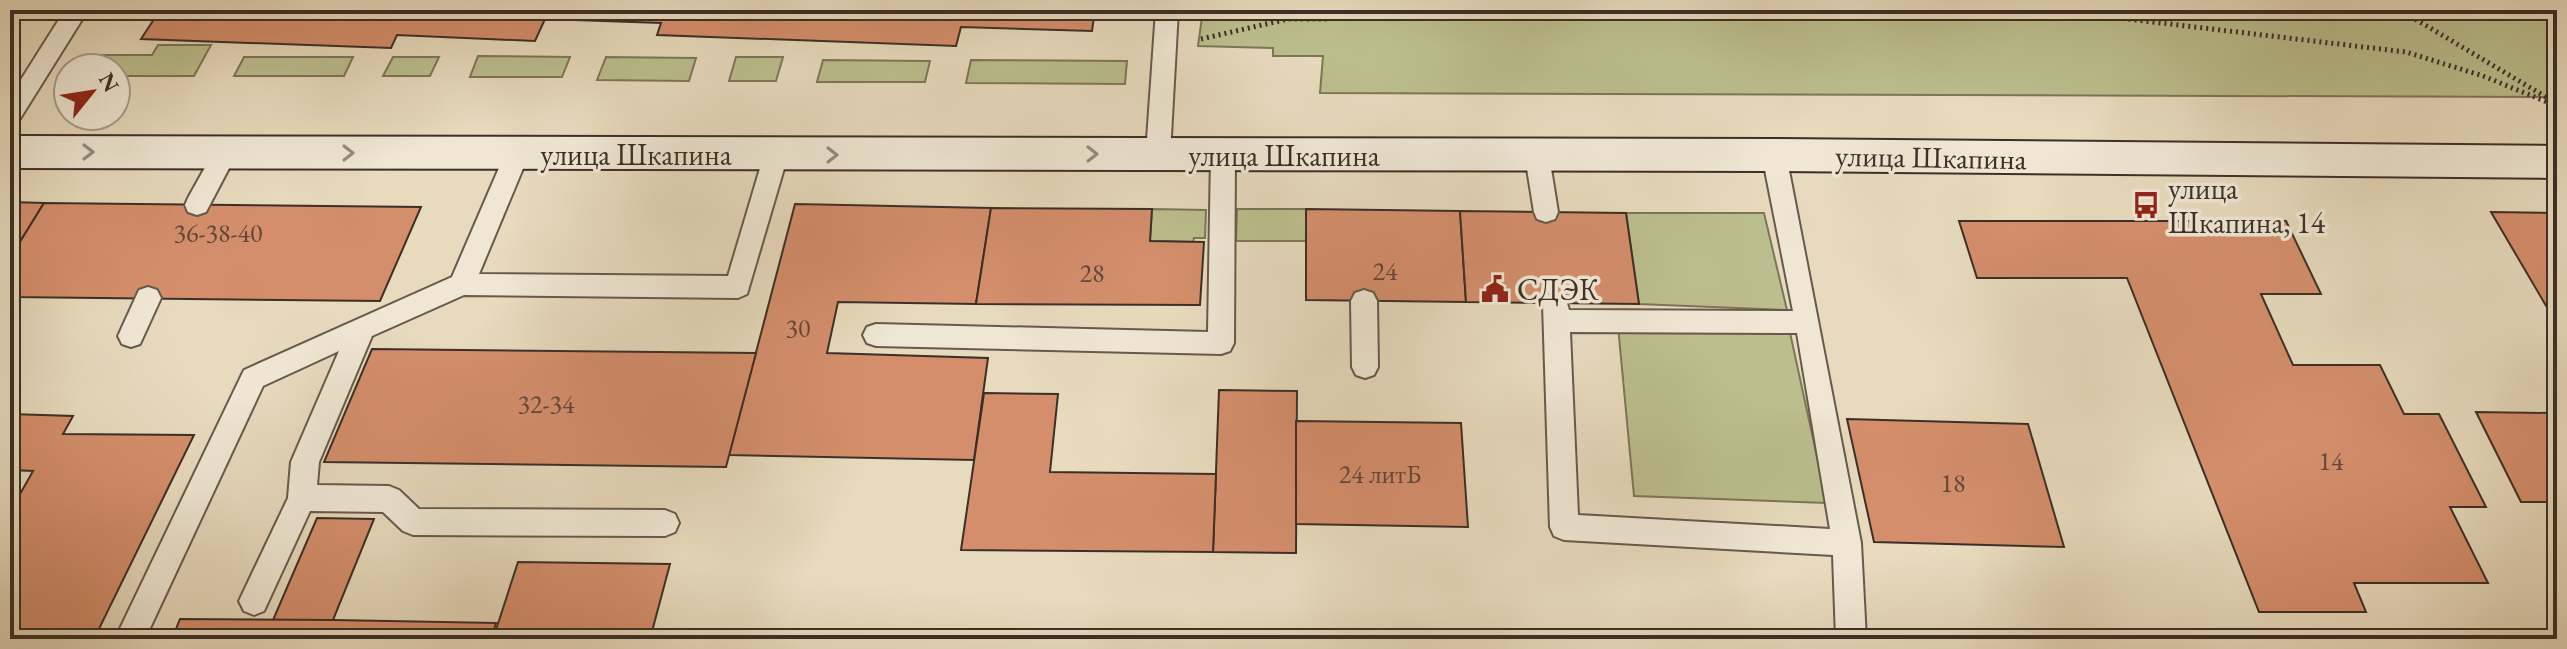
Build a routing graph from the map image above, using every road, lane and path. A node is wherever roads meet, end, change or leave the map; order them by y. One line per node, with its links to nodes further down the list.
1 (77, 10): 8 (lane)
2 (1167, 10): 6 (lane)
3 (1381, 10): 6 (path)
4 (1979, 10): 7 (path)
5 (2400, 10): 7 (path)
6 (1165, 47): 12 (lane)
7 (2557, 105)
8 (10, 116)
9 (10, 152): 10 (main road, улица Шкапина, one-way to 10)
10 (225, 153): 11 (main road, улица Шкапина, one-way to 11); 18 (lane)
11 (517, 154): 14 (main road, улица Шкапина); 20 (lane)
12 (1158, 154): 13 (main road, улица Шкапина); 14 (main road, улица Шкапина, one-way to 12)
13 (1223, 154): 16 (main road, улица Шкапина); 25 (lane)
14 (776, 155): 20 (lane)
15 (1774, 155): 16 (main road, улица Шкапина); 17 (main road, улица Шкапина); 23 (lane)
16 (1537, 156): 19 (lane)
17 (2557, 162)
18 (197, 205)
19 (1546, 212)
20 (462, 284): 24 (lane)
21 (148, 298): 26 (lane)
22 (1364, 301): 27 (lane)
23 (1808, 322): 30 (lane); 30 (lane)
24 (362, 329): 28 (lane); 32 (lane)
25 (876, 335)
26 (131, 336)
27 (1365, 367)
28 (302, 498): 29 (lane); 31 (lane)
29 (665, 523)
30 (1847, 543): 33 (lane)
31 (254, 601)
32 (130, 639)
33 (1851, 639)

